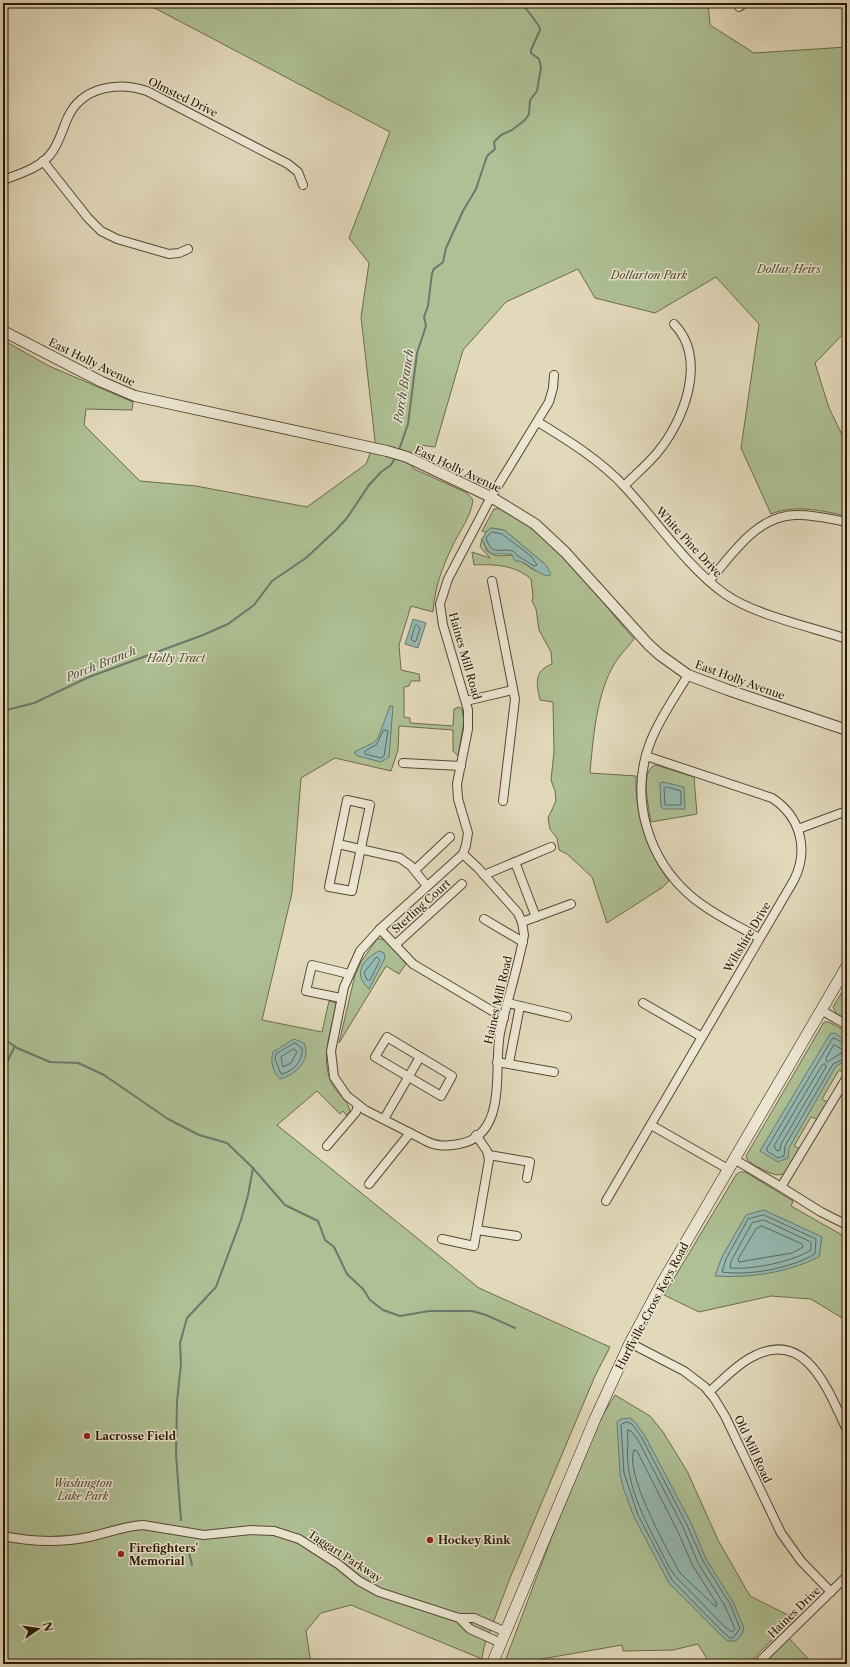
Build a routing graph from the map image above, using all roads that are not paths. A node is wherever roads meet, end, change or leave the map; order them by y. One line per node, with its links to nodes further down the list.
1 (43, 161): 2 (street, Olmsted Drive); 3 (street, Olmsted Drive); 4 (street)
2 (3, 180)
3 (302, 185)
4 (188, 249)
5 (674, 324): 9 (street)
6 (3, 331): 10 (street, East Holly Avenue)
7 (554, 375): 8 (street, Haines Mill Road)
8 (538, 422): 9 (street, White Pine Drive); 10 (street, Haines Mill Road)
9 (624, 486): 13 (street, White Pine Drive)
10 (491, 497): 15 (street, East Holly Avenue); 17 (street, Haines Mill Road)
11 (847, 522): 13 (street)
12 (492, 581): 16 (street)
13 (709, 581): 14 (street, White Pine Drive)
14 (847, 639)
15 (688, 675): 18 (street, East Holly Avenue); 19 (street)
16 (513, 690): 17 (street); 22 (street)
17 (466, 701): 21 (street, Haines Mill Road)
18 (847, 730)
19 (646, 756): 24 (street, Wiltshire Drive); 40 (street)
20 (403, 763): 21 (street)
21 (460, 766): 29 (street, Haines Mill Road)
22 (503, 801)
23 (844, 812): 24 (street)
24 (798, 829): 40 (street, Wiltshire Drive)
25 (450, 837): 31 (street)
26 (338, 844): 28 (street); 28 (street); 28 (street)
27 (551, 848): 30 (street)
28 (361, 849): 31 (street)
29 (463, 854): 32 (street); 34 (street, Haines Mill Road)
30 (515, 862): 32 (street); 36 (street)
31 (415, 870): 34 (street)
32 (484, 875): 38 (street)
33 (462, 884): 42 (street, Sterling Court)
34 (427, 886): 39 (street, Haines Mill Road)
35 (571, 904): 36 (street)
36 (536, 917): 38 (street)
37 (484, 919): 41 (street)
38 (522, 922): 41 (street, Haines Mill Road)
39 (380, 928): 42 (street); 44 (street, Haines Mill Road)
40 (759, 938): 53 (street, Wiltshire Drive)
41 (523, 942): 46 (street, Haines Mill Road)
42 (395, 945): 51 (street)
43 (847, 966): 49 (main road, Hurffville-Cross Keys Road)
44 (349, 974): 45 (street, Haines Mill Road); 45 (street)
45 (342, 998): 60 (street, Haines Mill Road)
46 (508, 1003): 48 (street); 51 (street, Haines Mill Road)
47 (643, 1003): 53 (street)
48 (520, 1006): 50 (street); 56 (street)
49 (821, 1010): 52 (street); 67 (main road, Hurffville-Cross Keys Road)
50 (567, 1017)
51 (504, 1018): 55 (street, Haines Mill Road)
52 (847, 1025)
53 (702, 1037): 62 (street, Wiltshire Drive)
54 (420, 1056): 58 (street); 58 (street); 58 (street)
55 (497, 1062): 56 (street); 64 (street, Haines Mill Road)
56 (509, 1063): 57 (street)
57 (554, 1072)
58 (408, 1077): 61 (street)
59 (847, 1077): 71 (street)
60 (358, 1106): 61 (street, Haines Mill Road); 65 (street)
61 (384, 1119): 63 (street, Haines Mill Road)
62 (651, 1124): 68 (street); 72 (street, Wiltshire Drive)
63 (410, 1133): 64 (street, Haines Mill Road); 70 (street)
64 (476, 1135): 66 (street)
65 (327, 1146)
66 (489, 1155): 69 (street); 74 (street)
67 (734, 1159): 68 (main road, Hurffville-Cross Keys Road); 71 (street)
68 (728, 1169): 77 (main road, Hurffville-Cross Keys Road)
69 (527, 1178)
70 (369, 1184)
71 (781, 1187): 73 (street)
72 (606, 1201)
73 (847, 1225)
74 (477, 1230): 75 (street); 76 (street)
75 (517, 1236)
76 (442, 1239)
77 (630, 1343): 78 (street, Old Mill Road); 84 (main road, Hurffville-Cross Keys Road)
78 (709, 1392): 79 (street); 82 (street, Old Mill Road)
79 (847, 1430)
80 (3, 1536): 83 (street, Taggart Parkway)
81 (847, 1576): 82 (street, Haines Drive)
82 (831, 1592): 87 (street, Haines Drive)
83 (459, 1618): 84 (street, Taggart Parkway); 85 (street, Taggart Parkway)
84 (506, 1632): 85 (main road, Hurffville-Cross Keys Road)
85 (501, 1643): 86 (main road, Hurffville-Cross Keys Road)
86 (492, 1664)
87 (757, 1664)

